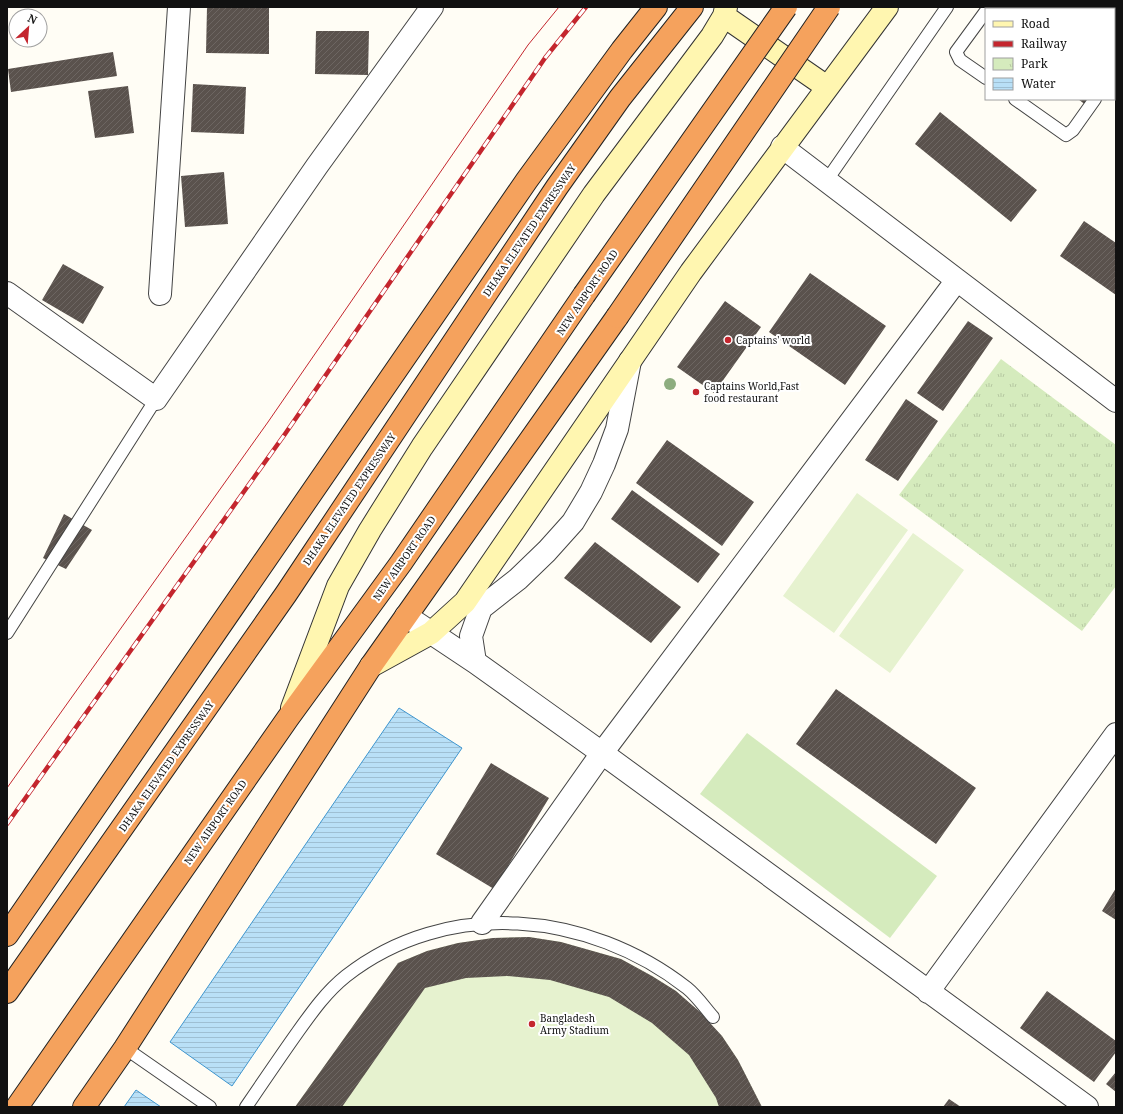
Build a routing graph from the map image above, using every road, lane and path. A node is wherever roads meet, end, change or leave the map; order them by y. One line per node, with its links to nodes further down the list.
1 (179, 7): 19 (street)
2 (432, 7): 21 (street)
3 (656, 7): 33 (highway)
4 (692, 7): 34 (highway, DHAKA ELEVATED EXPRESSWAY)
5 (786, 7): 29 (highway, NEW AIRPORT ROAD, bridge)
6 (829, 7): 24 (highway, bridge)
7 (887, 7): 12 (main road)
8 (947, 7): 16 (lane)
9 (725, 12): 12 (main road); 29 (main road)
10 (985, 12): 11 (lane)
11 (985, 77)
12 (827, 87): 15 (main road)
13 (1016, 100): 14 (lane)
14 (1094, 100)
15 (782, 147): 16 (street); 20 (main road)
16 (827, 180): 17 (street)
17 (958, 280): 22 (street); 31 (street)
18 (7, 293): 21 (street)
19 (160, 294)
20 (630, 361): 23 (street); 26 (main road)
21 (156, 399): 25 (lane)
22 (1116, 401)
23 (481, 608): 26 (street); 27 (street)
24 (406, 616): 26 (street); 28 (highway)
25 (7, 633)
26 (431, 633): 27 (street); 28 (main road)
27 (475, 662): 31 (street)
28 (371, 666): 37 (highway)
29 (288, 718): 38 (highway, NEW AIRPORT ROAD)
30 (1116, 734): 35 (street)
31 (602, 753): 32 (street); 35 (street)
32 (482, 923): 36 (lane); 41 (lane)
33 (7, 935)
34 (7, 992)
35 (928, 992): 42 (street)
36 (713, 1017)
37 (125, 1048): 39 (highway); 40 (lane)
38 (17, 1107)
39 (84, 1107)
40 (210, 1107)
41 (246, 1107)
42 (1087, 1107)

